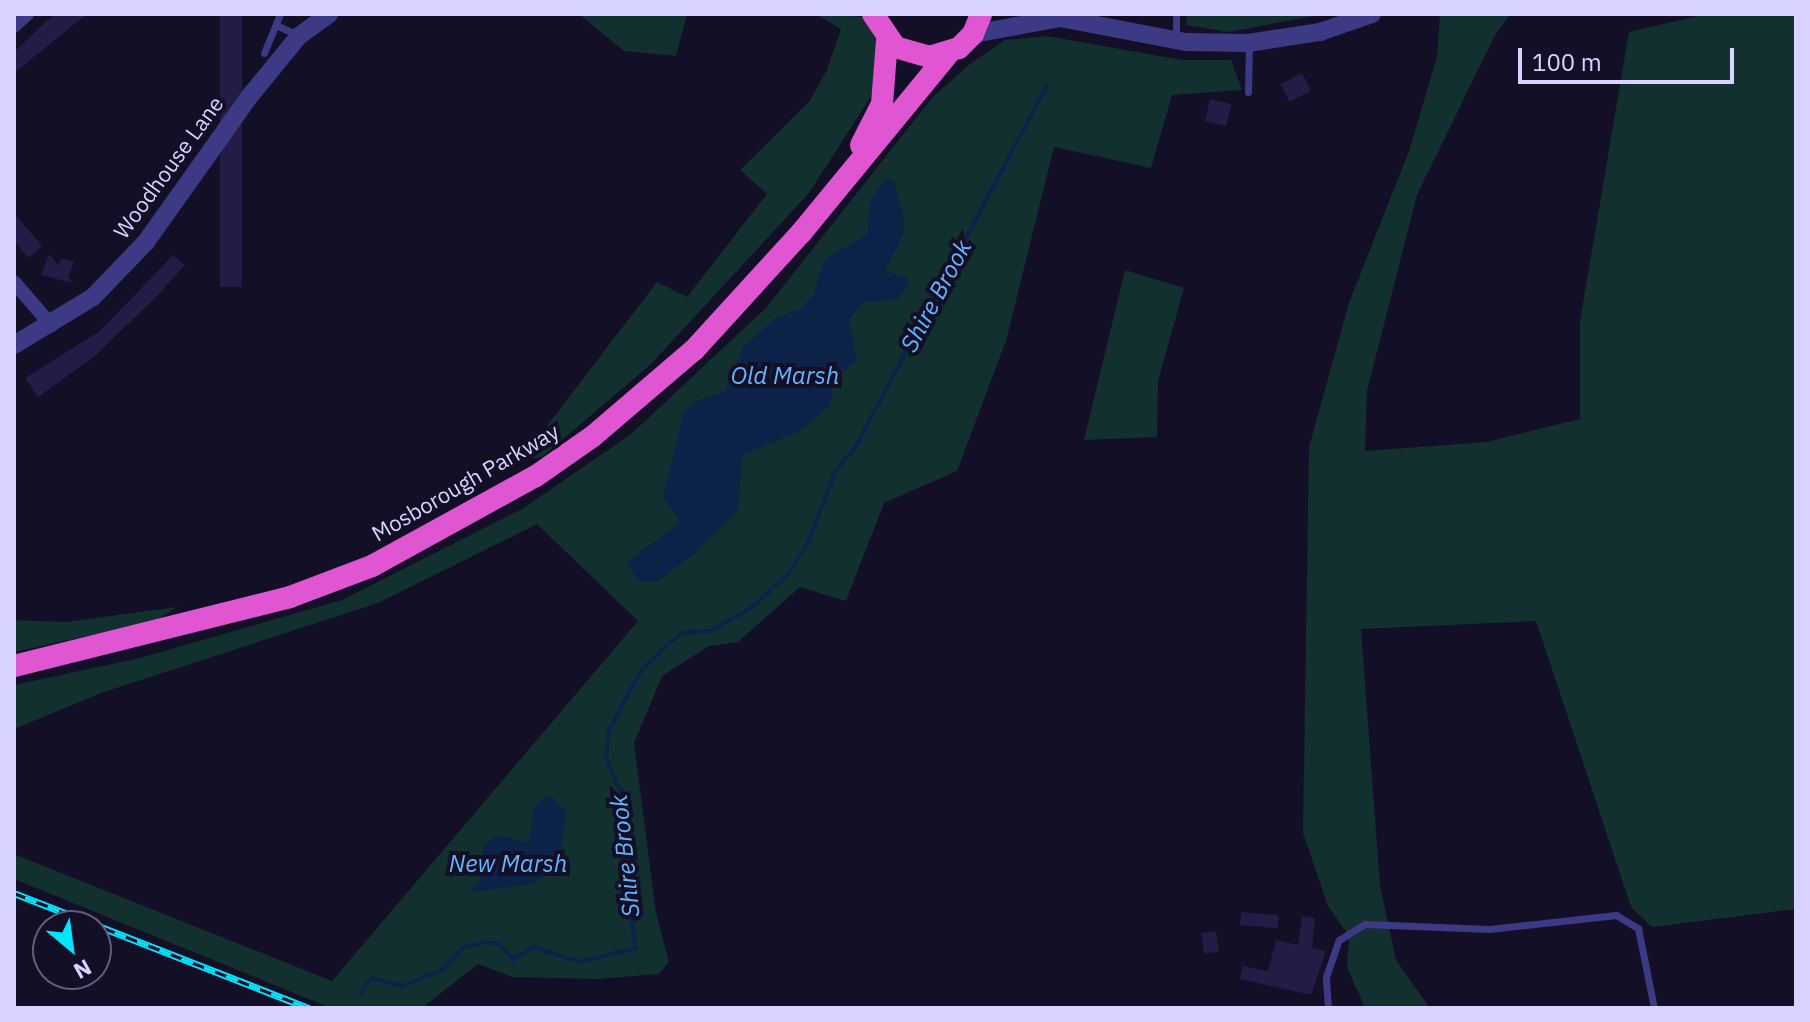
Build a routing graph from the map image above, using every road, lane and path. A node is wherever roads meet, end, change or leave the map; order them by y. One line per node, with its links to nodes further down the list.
1 (27, 14): 10 (street)
2 (280, 14): 9 (lane)
3 (329, 14): 11 (street, Woodhouse Lane)
4 (873, 14): 12 (highway)
5 (1176, 14): 13 (lane)
6 (1372, 14): 14 (street)
7 (1056, 16): 8 (street); 13 (street)
8 (977, 24): 16 (highway, Mosborough Parkway)
9 (276, 25): 11 (lane); 15 (lane)
10 (14, 26)
11 (306, 26): 20 (street, Woodhouse Lane)
12 (887, 40): 16 (highway); 18 (highway, Mosborough Parkway)
13 (1176, 41): 14 (street)
14 (1248, 43): 17 (lane)
15 (264, 53)
16 (948, 54): 18 (highway, Mosborough Parkway)
17 (1248, 92)
18 (845, 179): 22 (highway, Mosborough Parkway)
19 (14, 282): 20 (street)
20 (51, 325): 21 (street, Woodhouse Lane)
21 (14, 345)
22 (14, 666)
23 (1328, 1008): 24 (lane)
24 (1654, 1008)

